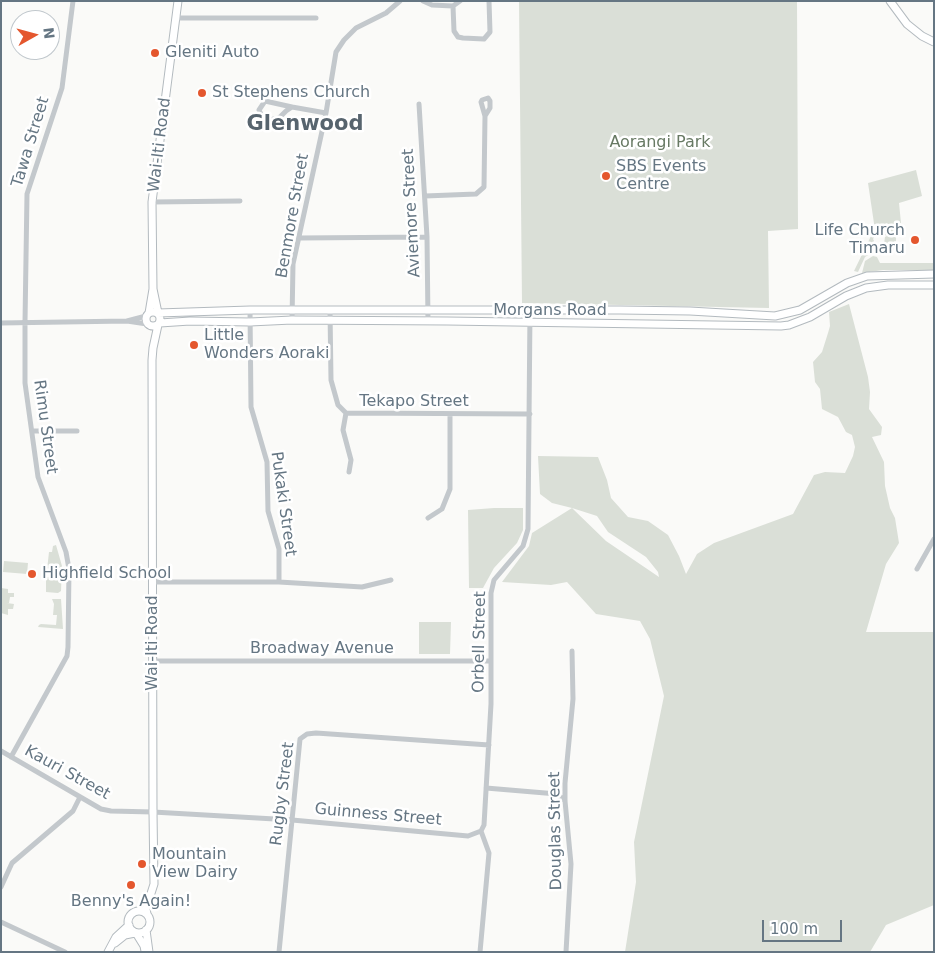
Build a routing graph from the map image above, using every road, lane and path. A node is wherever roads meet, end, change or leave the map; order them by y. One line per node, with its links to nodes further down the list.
1 (73, 1): 36 (street, Tawa Street)
2 (178, 1): 9 (street, Wai-Iti Road)
3 (400, 1): 14 (street, Benmore Street)
4 (423, 1): 8 (street)
5 (460, 1): 8 (street)
6 (489, 1): 8 (street)
7 (890, 1): 11 (street)
8 (452, 6)
9 (176, 18): 10 (street); 18 (street, Wai-Iti Road)
10 (316, 18)
11 (934, 42)
12 (419, 104): 16 (street, Aviemore Street)
13 (292, 107): 13 (street); 14 (street)
14 (326, 113): 20 (street, Benmore Street)
15 (485, 116): 16 (street)
16 (425, 196): 19 (street, Aviemore Street)
17 (240, 200): 18 (street)
18 (152, 202): 23 (street, Wai-Iti Road)
19 (427, 237): 20 (street); 27 (street, Aviemore Street)
20 (299, 238): 26 (street, Benmore Street)
21 (934, 274): 25 (street, Morgans Road)
22 (934, 285): 39 (street, Morgans Road)
23 (152, 289): 30 (street, Wai-Iti Road); 31 (street, Wai-Iti Road)
24 (250, 310): 26 (street, Morgans Road); 30 (street, Morgans Road); 37 (street, Pukaki Street)
25 (620, 310): 28 (street, Morgans Road); 39 (street)
26 (292, 311): 29 (street, Morgans Road); 32 (street, Benmore Street)
27 (428, 311): 28 (street, Morgans Road); 29 (street, Morgans Road); 34 (street, Aviemore Street)
28 (530, 311): 38 (street, Orbell Street)
29 (330, 312): 33 (street, Tekapo Street)
30 (158, 313): 31 (street); 40 (street)
31 (148, 319): 36 (street); 40 (street); 41 (street, Wai-Iti Road)
32 (292, 320): 33 (street, Morgans Road); 37 (street, Morgans Road)
33 (330, 321): 34 (street, Morgans Road); 42 (street, Tekapo Street)
34 (428, 321): 38 (street, Morgans Road)
35 (1, 322): 36 (street)
36 (25, 322): 45 (street, Rimu Street)
37 (250, 322): 40 (street, Morgans Road); 53 (street, Pukaki Street)
38 (530, 322): 39 (street, Morgans Road); 44 (street, Orbell Street)
39 (620, 322)
40 (159, 324): 41 (street, Wai-Iti Road)
41 (153, 348): 52 (street, Wai-Iti Road)
42 (346, 413): 43 (street, Tekapo Street); 47 (street)
43 (450, 414): 44 (street, Tekapo Street); 48 (street)
44 (530, 414): 56 (street, Orbell Street)
45 (32, 431): 46 (street); 59 (street, Rimu Street)
46 (77, 431)
47 (349, 472)
48 (428, 518)
49 (934, 539): 50 (street)
50 (917, 568)
51 (391, 580): 53 (street)
52 (153, 582): 53 (street); 55 (street, Wai-Iti Road)
53 (279, 582)
54 (572, 651): 62 (street, Douglas Street)
55 (153, 660): 56 (street, Broadway Avenue); 63 (street, Wai-Iti Road)
56 (491, 661): 57 (street, Orbell Street)
57 (489, 746): 60 (street, Orbell Street); 64 (street, Rugby Street)
58 (1, 751): 59 (street, Kauri Street)
59 (11, 757): 61 (street, Kauri Street)
60 (486, 788): 62 (street); 65 (street, Orbell Street)
61 (80, 797): 63 (street, Kauri Street); 67 (street)
62 (565, 801): 80 (street, Douglas Street)
63 (153, 812): 64 (street, Guinness Street); 66 (street, Wai-Iti Road)
64 (292, 820): 65 (street, Guinness Street); 78 (street, Rugby Street)
65 (481, 831): 79 (street, Orbell Street)
66 (153, 879): 68 (street, Wai-Iti Road); 69 (street, Wai-Iti Road)
67 (1, 887)
68 (138, 910): 69 (street); 71 (street)
69 (146, 914): 72 (street)
70 (1, 922): 75 (street)
71 (129, 925): 73 (street); 74 (street)
72 (146, 930): 73 (street); 77 (street)
73 (135, 933): 74 (street); 77 (street)
74 (112, 944): 76 (street)
75 (65, 952)
76 (108, 952)
77 (147, 952)
78 (279, 952)
79 (480, 952)
80 (566, 952)

